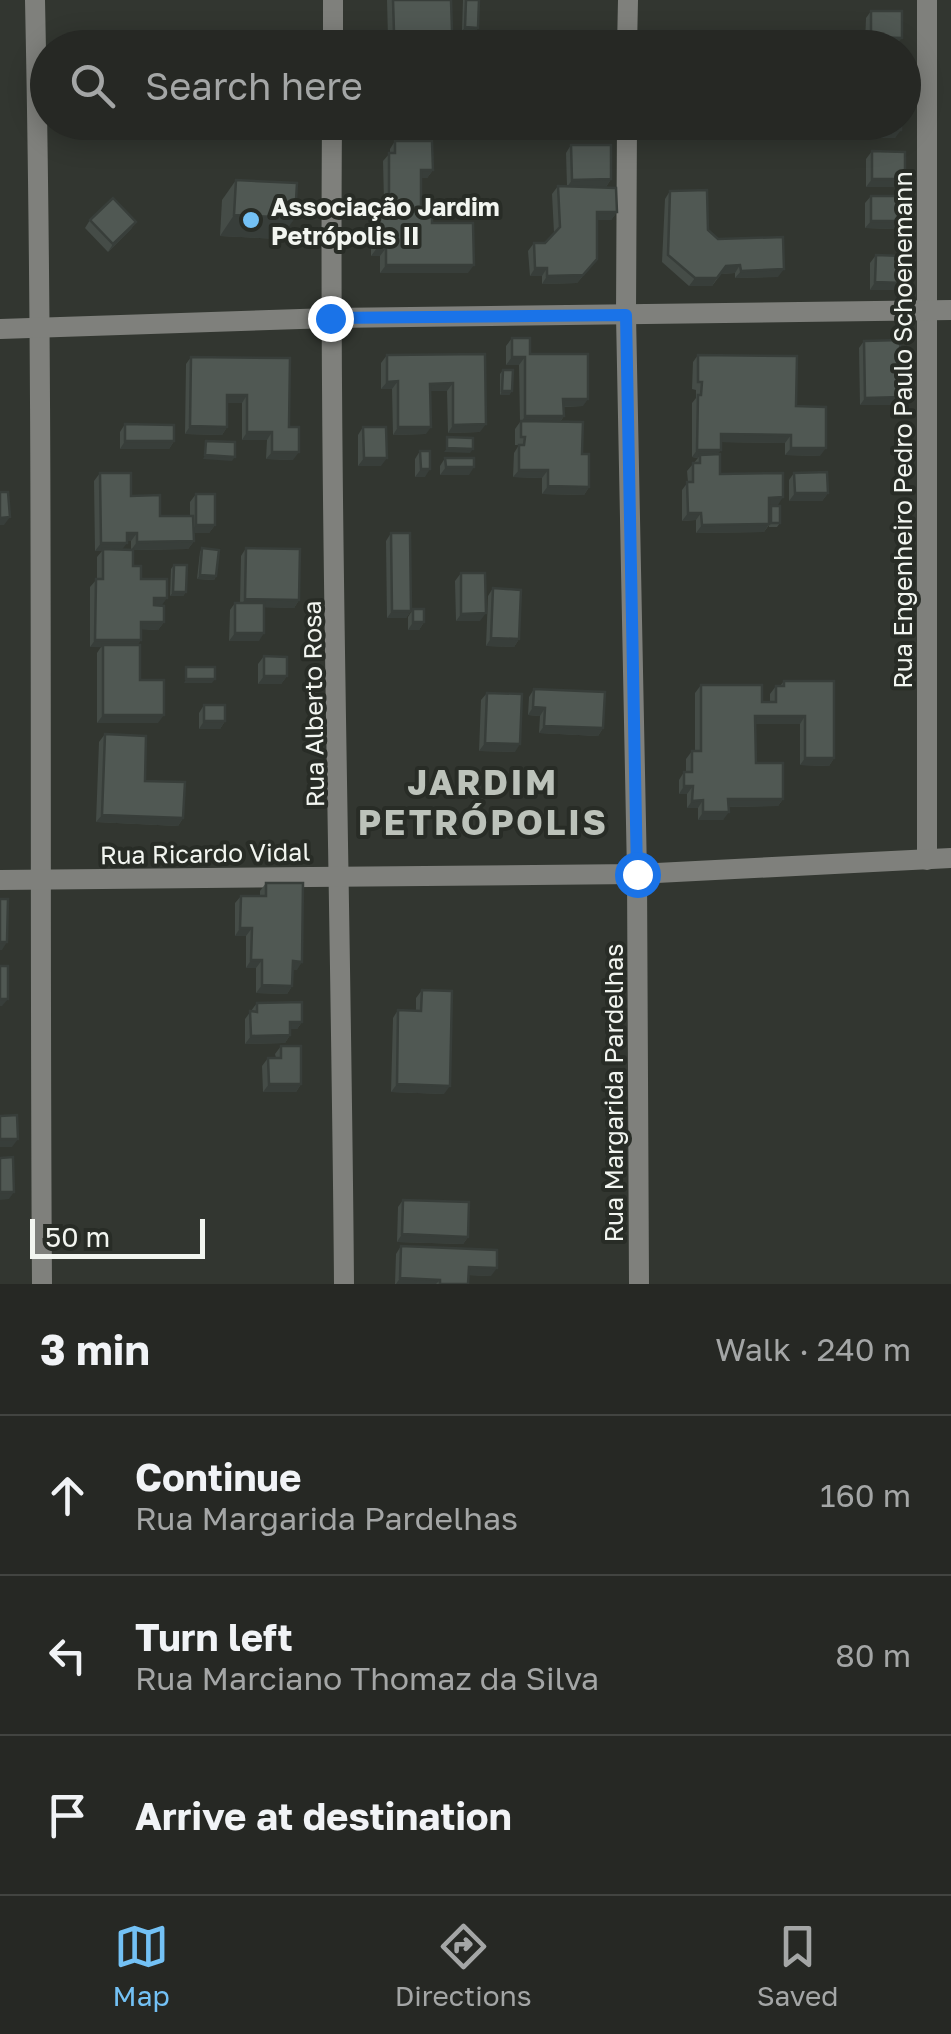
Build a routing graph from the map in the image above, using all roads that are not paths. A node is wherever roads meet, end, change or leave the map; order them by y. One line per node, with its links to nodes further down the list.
1 (35, 0): 5 (street)
2 (333, 0): 6 (street)
3 (628, 0): 7 (street)
4 (927, 0): 12 (street, Rua Engenheiro Pedro Paulo Schoenemann)
5 (36, 30)
6 (332, 30)
7 (627, 30)
8 (38, 140): 16 (street)
9 (332, 140): 14 (street, Rua Alberto Rosa)
10 (627, 140): 13 (street, Rua Margarida Pardelhas)
11 (951, 310): 12 (street)
12 (927, 311): 13 (street); 18 (street, Rua Engenheiro Pedro Paulo Schoenemann)
13 (626, 315): 14 (street); 19 (street, Rua Margarida Pardelhas)
14 (330, 318): 16 (street); 20 (street, Rua Alberto Rosa)
15 (0, 329): 16 (street)
16 (42, 329): 22 (street)
17 (951, 858): 18 (street, Rua Ricardo Vidal)
18 (927, 860): 19 (street, Rua Ricardo Vidal)
19 (637, 874): 20 (street, Rua Ricardo Vidal); 25 (street, Rua Margarida Pardelhas)
20 (341, 877): 22 (street, Rua Ricardo Vidal); 24 (street, Rua Alberto Rosa)
21 (0, 880): 22 (street, Rua Ricardo Vidal)
22 (39, 880): 23 (street)
23 (42, 1284)
24 (344, 1284)
25 (639, 1284)

